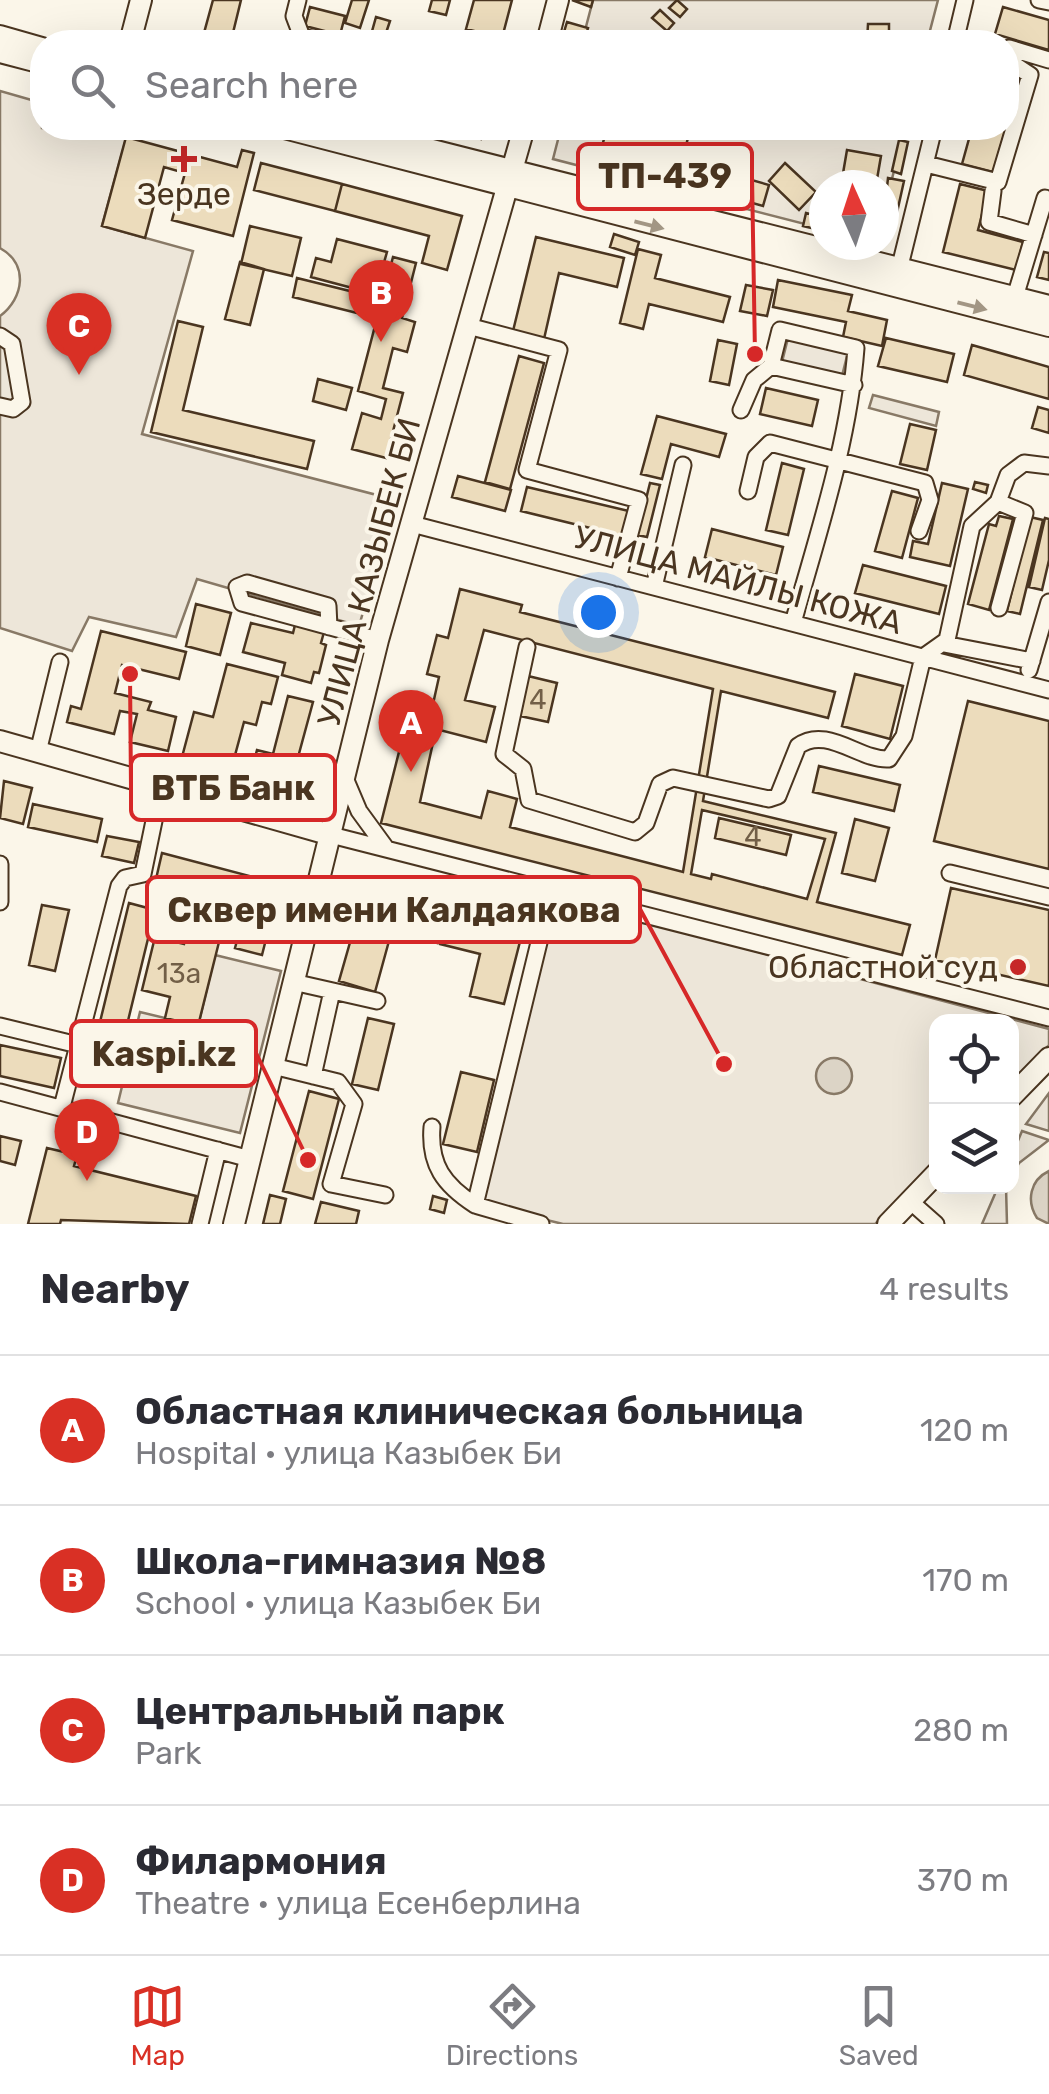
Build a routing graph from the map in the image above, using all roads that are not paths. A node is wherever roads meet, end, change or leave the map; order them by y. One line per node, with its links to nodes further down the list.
1 (141, 0): 7 (main road)
2 (298, 0): 8 (street)
3 (558, 0): 9 (main road)
4 (964, 0): 10 (street)
5 (1040, 0): 6 (street)
6 (1049, 2)
7 (133, 30)
8 (300, 30)
9 (549, 30)
10 (957, 30)
11 (0, 36): 12 (main road)
12 (30, 45)
13 (0, 52): 15 (main road)
14 (1019, 56): 16 (street)
15 (30, 60)
16 (1049, 60)
17 (1019, 64): 18 (street)
18 (1019, 112)
19 (336, 140): 25 (main road)
20 (427, 140): 25 (main road)
21 (521, 140): 25 (main road, УЛИЦА КАЗЫБЕК БИ)
22 (931, 140): 24 (street)
23 (1011, 140): 24 (street)
24 (926, 164): 29 (street)
25 (510, 180): 29 (main road); 32 (main road, УЛИЦА КАЗЫБЕК БИ)
26 (993, 191): 28 (street)
27 (1044, 198): 28 (street)
28 (1034, 235): 30 (street)
29 (897, 277): 30 (main road); 33 (main road, one-way to 33)
30 (1015, 297): 31 (main road)
31 (1049, 306)
32 (468, 326): 44 (main road, УЛИЦА КАЗЫБЕК БИ); 46 (street)
33 (1049, 326)
34 (0, 336): 37 (street)
35 (771, 366): 36 (street); 36 (street); 38 (street)
36 (854, 385): 39 (street)
37 (0, 406)
38 (741, 410)
39 (838, 463): 42 (street); 45 (street); 50 (street)
40 (683, 465): 47 (street)
41 (1049, 466): 43 (street)
42 (748, 491)
43 (998, 502): 49 (street); 53 (street)
44 (412, 524): 46 (street, УЛИЦА МАЙЛЫ КОЖА); 52 (main road, УЛИЦА КАЗЫБЕК БИ)
45 (919, 531)
46 (618, 578): 47 (street, УЛИЦА МАЙЛЫ КОЖА)
47 (654, 587): 50 (street, УЛИЦА МАЙЛЫ КОЖА)
48 (1049, 602): 56 (street)
49 (999, 608)
50 (792, 623): 55 (street, УЛИЦА МАЙЛЫ КОЖА)
51 (330, 627): 51 (street); 52 (street)
52 (378, 640): 62 (main road, УЛИЦА КАЗЫБЕК БИ)
53 (944, 644): 55 (street); 56 (street)
54 (527, 647): 55 (street)
55 (924, 658): 58 (street, УЛИЦА МАЙЛЫ КОЖА)
56 (1032, 661): 58 (street)
57 (60, 662): 61 (street)
58 (1025, 684): 59 (street, УЛИЦА МАЙЛЫ КОЖА)
59 (1049, 690)
60 (0, 741): 61 (main road)
61 (38, 752): 63 (main road)
62 (345, 778): 64 (main road, УЛИЦА КАЗЫБЕК БИ); 65 (street)
63 (161, 787): 64 (main road); 76 (street)
64 (331, 835): 65 (street); 71 (main road, УЛИЦА КАЗЫБЕК БИ)
65 (386, 848): 68 (street)
66 (0, 864): 70 (street)
67 (950, 873): 69 (street)
68 (552, 889): 74 (street); 89 (street)
69 (1049, 898)
70 (0, 902)
71 (293, 982): 72 (street); 78 (main road, УЛИЦА КАЗЫБЕК БИ)
72 (332, 991): 73 (street); 79 (street)
73 (377, 1001)
74 (1049, 1018)
75 (0, 1026): 76 (street)
76 (78, 1046): 82 (street)
77 (1049, 1058): 80 (main road)
78 (273, 1066): 79 (street); 85 (main road, УЛИЦА КАЗЫБЕК БИ)
79 (313, 1076): 87 (street)
80 (1019, 1089)
81 (0, 1092): 82 (street)
82 (62, 1107): 84 (street)
83 (432, 1127): 89 (street)
84 (218, 1150): 85 (street); 90 (street)
85 (250, 1158): 91 (main road, УЛИЦА КАЗЫБЕК БИ)
86 (929, 1181): 88 (main road)
87 (385, 1195)
88 (910, 1201): 93 (main road); 94 (street)
89 (474, 1205): 92 (street)
90 (200, 1224)
91 (234, 1224)
92 (541, 1224)
93 (888, 1224)
94 (936, 1224)

